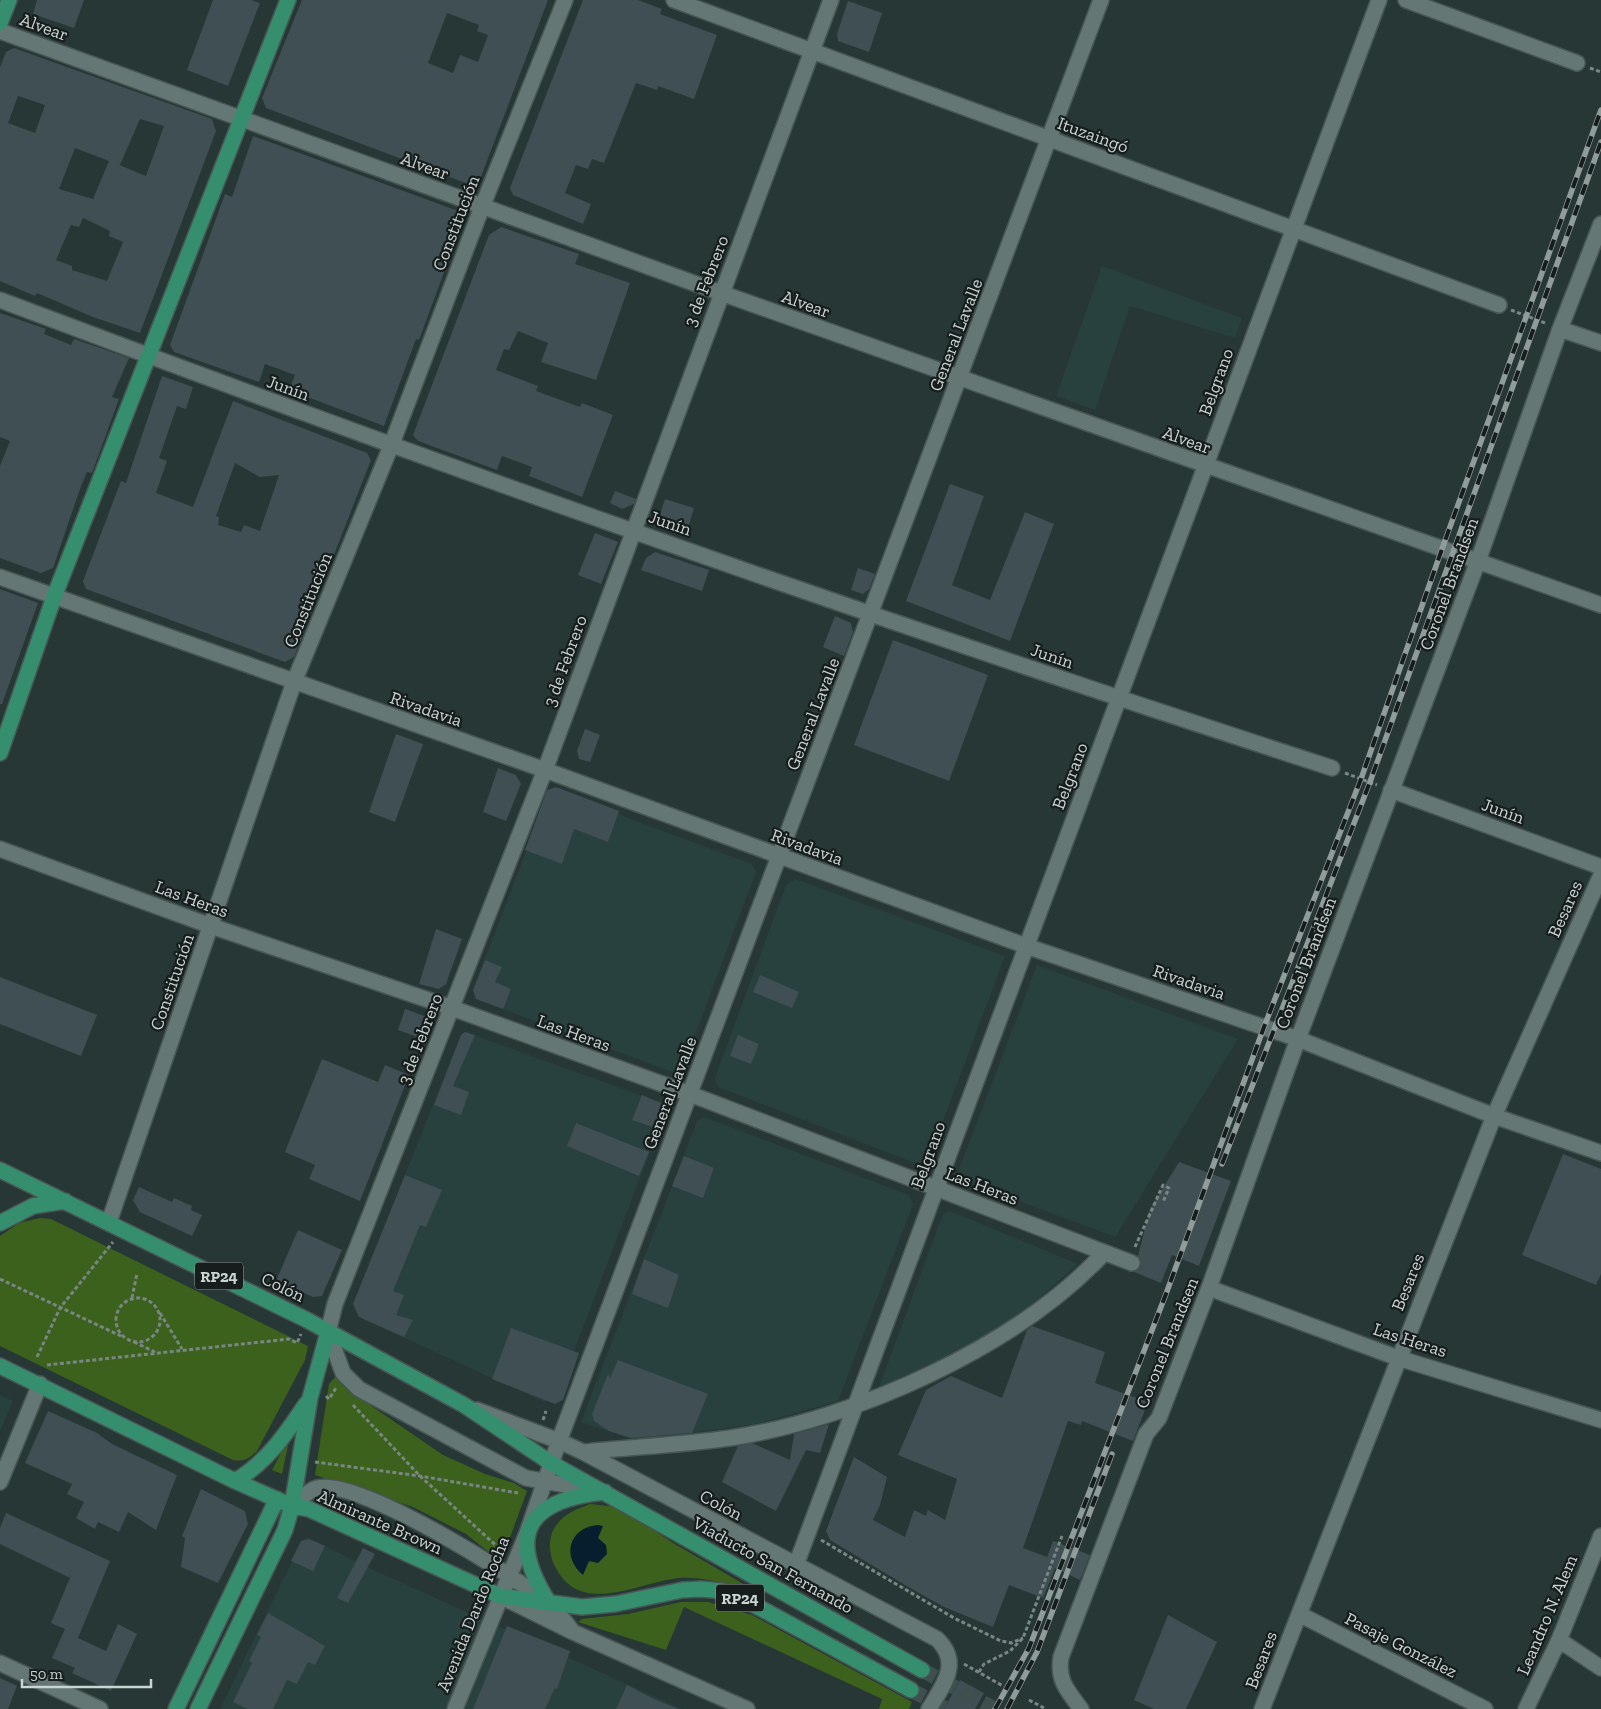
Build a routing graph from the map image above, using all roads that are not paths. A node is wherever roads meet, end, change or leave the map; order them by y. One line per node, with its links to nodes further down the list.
1 (9, 0): 9 (main road)
2 (288, 0): 13 (main road)
3 (565, 0): 15 (street, Constitución)
4 (674, 0): 11 (street, Ituzaingó)
5 (831, 0): 11 (street, 3 de Febrero)
6 (1101, 0): 14 (street, General Lavalle)
7 (1379, 0): 17 (street, Belgrano)
8 (1406, 0): 12 (street)
9 (0, 23)
10 (0, 31): 13 (street, Alvear)
11 (812, 51): 14 (street, Ituzaingó); 18 (street, 3 de Febrero)
12 (1577, 63)
13 (242, 120): 15 (street, Alvear); 23 (main road)
14 (1049, 139): 17 (street, Ituzaingó); 24 (street, General Lavalle)
15 (482, 207): 18 (street, Alvear); 25 (street, Constitución)
16 (1601, 224): 21 (street, Coronel Brandsen)
17 (1294, 229): 20 (street, Ituzaingó); 26 (street, Belgrano)
18 (721, 293): 24 (street, Alvear); 27 (street, 3 de Febrero)
19 (0, 300): 23 (street, Junín)
20 (1499, 305)
21 (1560, 328): 22 (street); 28 (street, Coronel Brandsen)
22 (1601, 344)
23 (150, 357): 25 (street, Junín); 30 (main road)
24 (959, 378): 26 (street, Alvear); 32 (street, General Lavalle)
25 (391, 446): 27 (street, Junín); 33 (street, Constitución)
26 (1205, 467): 28 (street, Alvear); 34 (street, Belgrano)
27 (632, 530): 32 (street, Junín); 37 (street, 3 de Febrero)
28 (1478, 561): 31 (street, Alvear); 38 (street, Coronel Brandsen)
29 (0, 577): 30 (street, Rivadavia)
30 (54, 597): 33 (street, Rivadavia); 35 (main road)
31 (1601, 605)
32 (871, 613): 34 (street, Junín); 40 (street, General Lavalle)
33 (294, 682): 37 (street, Rivadavia); 43 (street, Constitución)
34 (1118, 699): 36 (street, Junín); 44 (street, Belgrano)
35 (0, 753)
36 (1332, 768)
37 (545, 770): 40 (street, Rivadavia); 45 (street, 3 de Febrero)
38 (1391, 790): 41 (street, Junín); 46 (street, Coronel Brandsen)
39 (0, 849): 43 (street, Las Heras)
40 (779, 857): 44 (street, Rivadavia); 47 (street, General Lavalle)
41 (1601, 867)
42 (1601, 875): 48 (street, Besares)
43 (211, 926): 45 (street, Las Heras); 53 (street, Constitución)
44 (1026, 946): 46 (street, Rivadavia); 51 (street, Belgrano)
45 (452, 1008): 47 (street, Las Heras); 58 (street, 3 de Febrero)
46 (1298, 1039): 48 (street, Rivadavia); 57 (street, Coronel Brandsen)
47 (690, 1094): 51 (street, Las Heras); 66 (street, General Lavalle)
48 (1494, 1116): 49 (street, Rivadavia); 59 (street, Besares)
49 (1601, 1153)
50 (0, 1170): 52 (main road, Colón / RP24)
51 (936, 1188): 55 (street, Las Heras); 64 (street, Belgrano)
52 (66, 1201): 53 (main road, Colón / RP24); 54 (main road)
53 (109, 1222): 58 (main road, Colón / RP24)
54 (0, 1223)
55 (1104, 1253): 56 (street, Las Heras); 64 (street)
56 (1130, 1262)
57 (1209, 1288): 59 (street, Las Heras); 94 (street, Coronel Brandsen)
58 (328, 1332): 62 (main road); 63 (main road, Colón / RP24); 71 (street)
59 (1398, 1358): 65 (street, Las Heras); 81 (street, Besares)
60 (0, 1366): 61 (main road, Almirante Brown / RP24)
61 (40, 1384): 69 (main road, Almirante Brown / RP24); 70 (street)
62 (312, 1393): 69 (main road); 74 (main road)
63 (464, 1405): 66 (street, Colón); 68 (main road, Colón / RP24)
64 (856, 1407): 67 (street); 77 (street, Belgrano)
65 (1601, 1420)
66 (559, 1440): 67 (street, Colón); 68 (street, General Lavalle)
67 (583, 1452): 77 (street, Colón)
68 (550, 1462): 71 (street, General Lavalle); 72 (main road, Colón / RP24)
69 (235, 1481): 73 (main road, Almirante Brown / RP24)
70 (0, 1482)
71 (543, 1482): 72 (street); 75 (street, Avenida Dardo Rocha)
72 (605, 1492): 75 (main road); 86 (main road, Viaducto San Fernando / RP24)
73 (277, 1499): 74 (main road, Almirante Brown / RP24); 89 (main road)
74 (292, 1506): 78 (street); 79 (main road, Almirante Brown / RP24); 90 (main road)
75 (527, 1533): 78 (street, Avenida Dardo Rocha); 80 (main road)
76 (1601, 1536): 83 (street, Leandro N. Alem)
77 (796, 1565): 93 (street, Colón)
78 (508, 1576): 79 (street, Avenida Dardo Rocha); 80 (street)
79 (500, 1596): 80 (main road, RP24); 82 (street, Almirante Brown); 91 (street, Avenida Dardo Rocha)
80 (549, 1604): 82 (street); 87 (main road, RP24)
81 (1299, 1614): 95 (street, Besares); 96 (street, Pasaje González)
82 (573, 1632): 92 (street, Almirante Brown)
83 (1559, 1640): 85 (street); 97 (street, Leandro N. Alem)
84 (0, 1663): 88 (street)
85 (1601, 1668)
86 (922, 1670)
87 (911, 1690)
88 (100, 1709)
89 (176, 1709)
90 (198, 1709)
91 (455, 1709)
92 (747, 1709)
93 (928, 1709)
94 (1081, 1709)
95 (1262, 1709)
96 (1486, 1709)
97 (1526, 1709)

